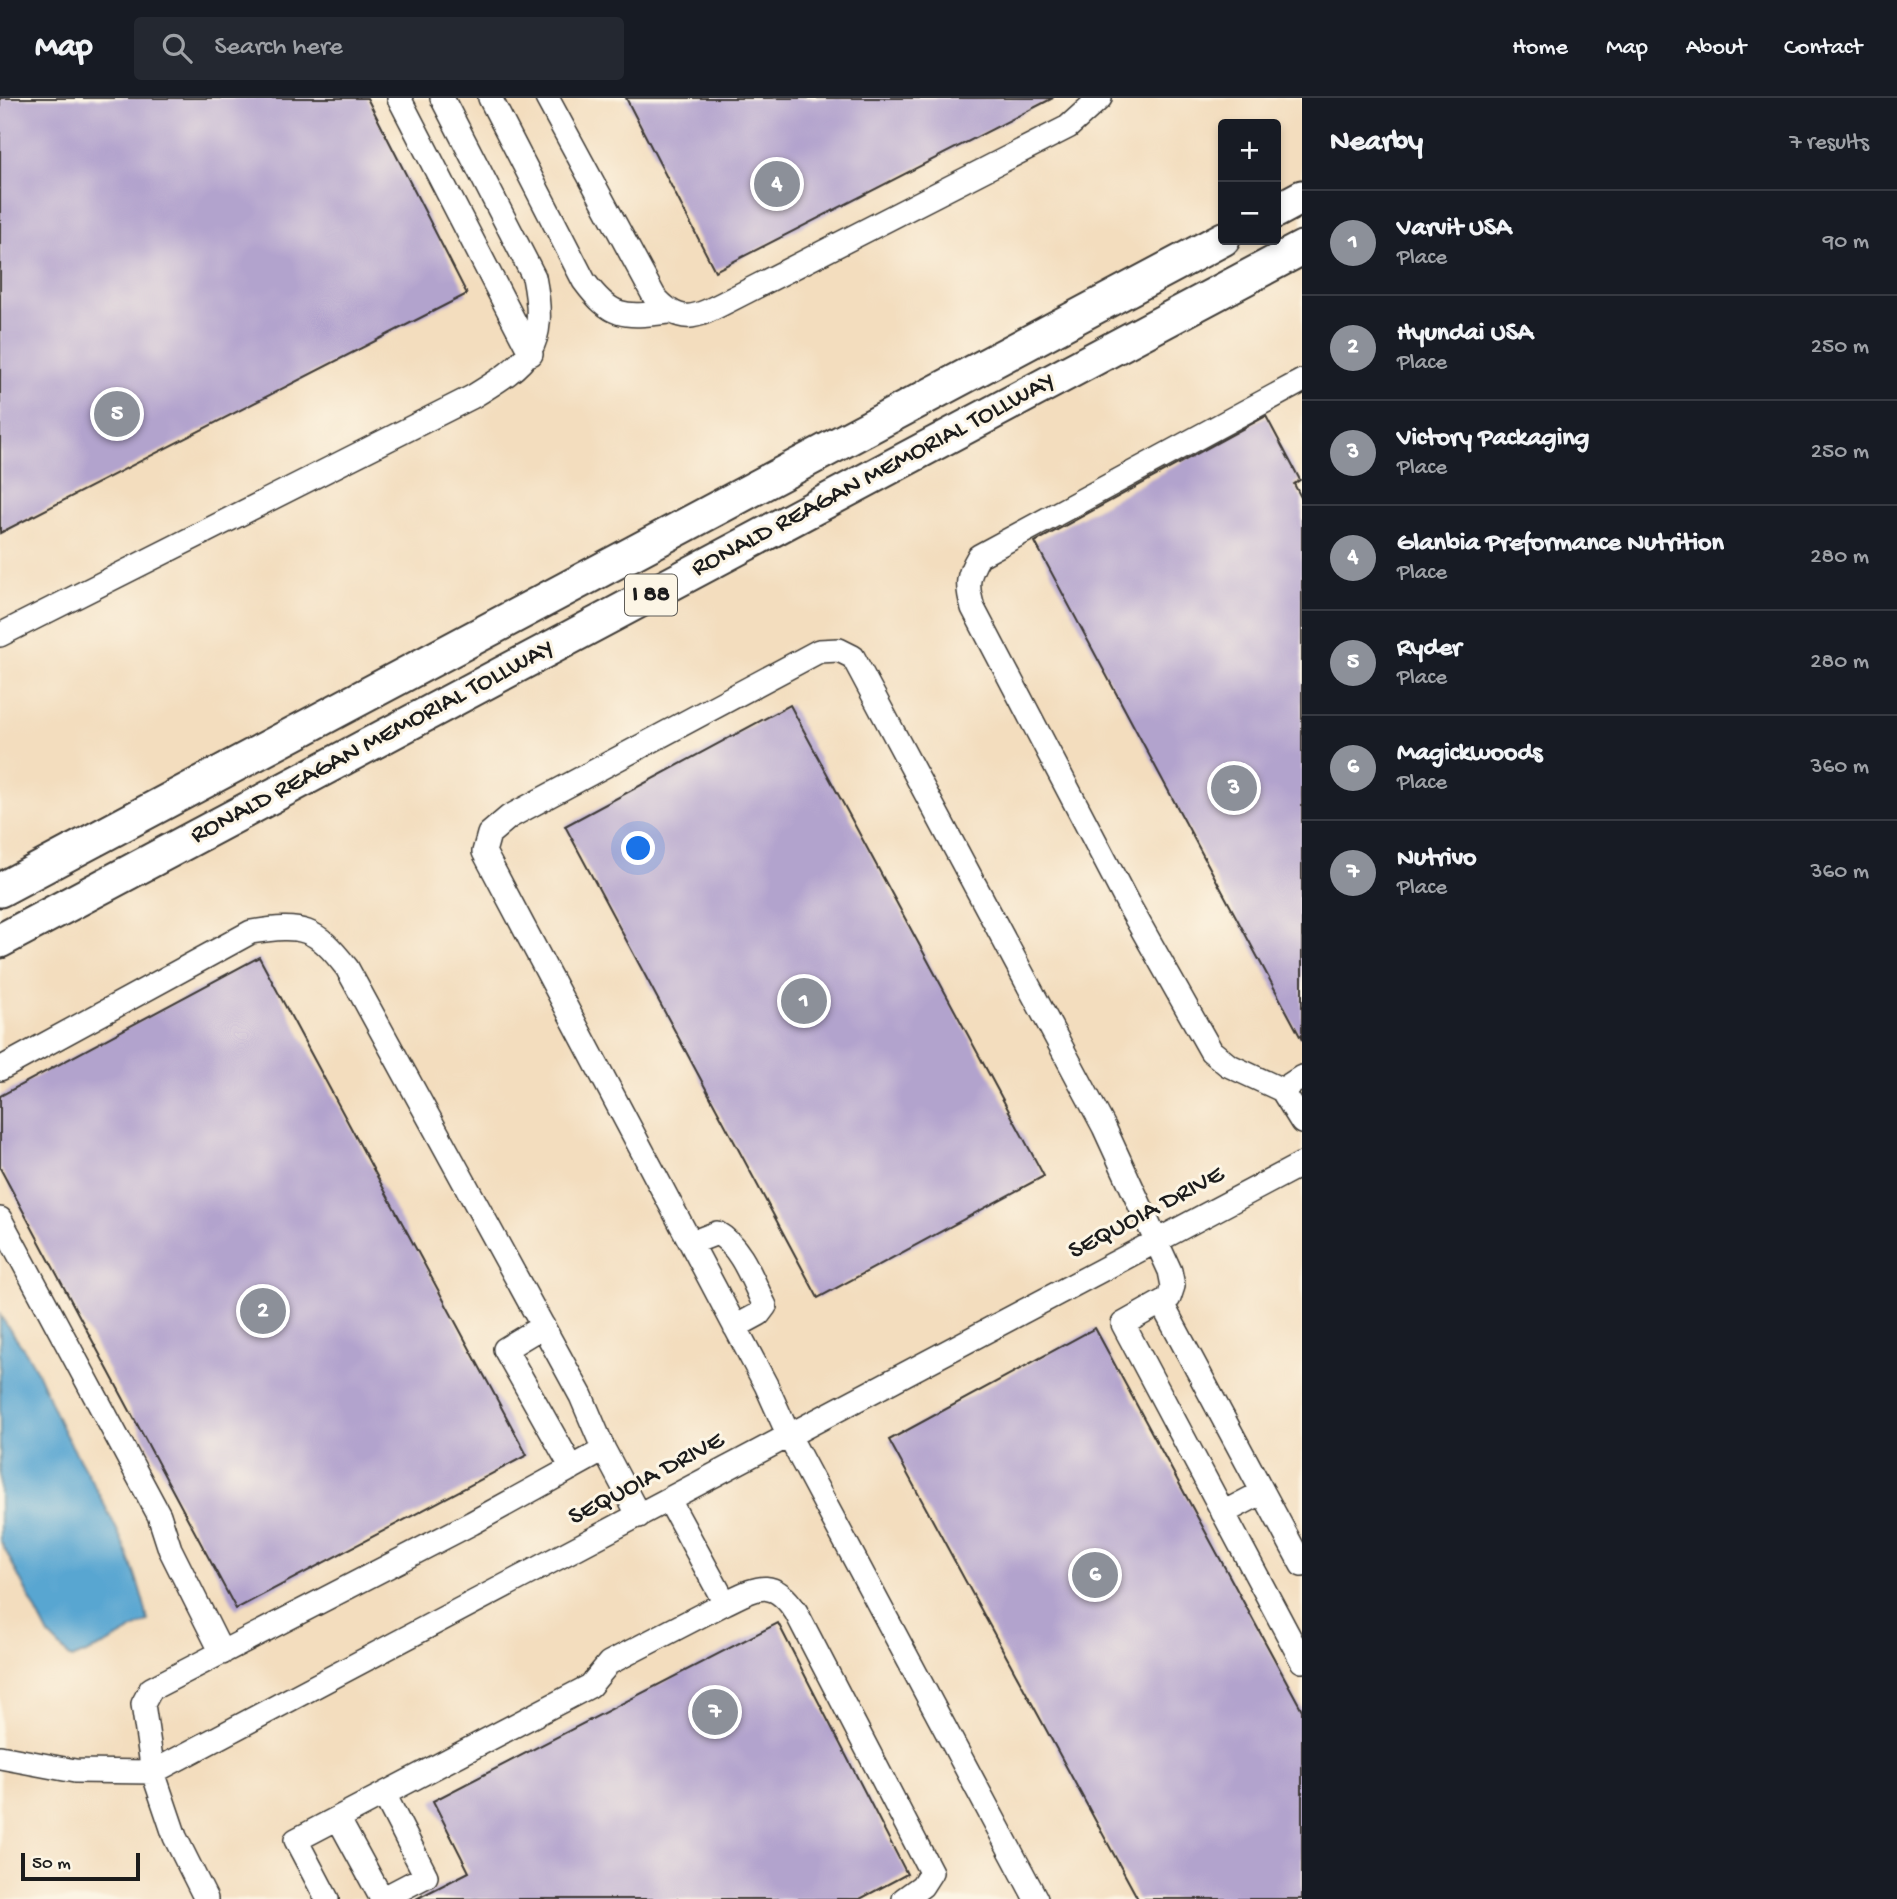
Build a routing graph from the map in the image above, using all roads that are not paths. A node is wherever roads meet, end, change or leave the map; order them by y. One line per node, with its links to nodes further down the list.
1 (399, 98): 11 (street)
2 (442, 98): 11 (street)
3 (490, 98): 10 (street)
4 (547, 98): 10 (street)
5 (1094, 101): 10 (street)
6 (1302, 197): 7 (highway)
7 (1281, 208)
8 (1218, 242): 14 (highway, RONALD REAGAN MEMORIAL TOLLWAY / I 88)
9 (1302, 248): 15 (highway, RONALD REAGAN MEMORIAL TOLLWAY / I 88)
10 (668, 312)
11 (531, 354): 13 (street)
12 (1302, 381): 18 (street)
13 (0, 635)
14 (0, 890)
15 (0, 941)
16 (0, 1069): 25 (street)
17 (1302, 1077): 18 (street)
18 (1282, 1090): 19 (street)
19 (1302, 1122)
20 (1302, 1164): 22 (street, SEQUOIA DRIVE)
21 (0, 1219): 36 (street)
22 (1155, 1242): 23 (street); 24 (street); 27 (street, SEQUOIA DRIVE)
23 (691, 1243): 26 (street); 26 (street)
24 (1162, 1304): 30 (street); 32 (street)
25 (543, 1326): 28 (street); 29 (street)
26 (735, 1327): 27 (street)
27 (789, 1436): 31 (street, SEQUOIA DRIVE); 46 (street)
28 (604, 1450): 29 (street); 33 (street)
29 (572, 1468): 36 (street)
30 (1263, 1492): 32 (street); 34 (street)
31 (669, 1500): 33 (street, SEQUOIA DRIVE); 35 (street)
32 (1223, 1513): 37 (street)
33 (639, 1516): 39 (street, SEQUOIA DRIVE)
34 (1302, 1565)
35 (725, 1604): 40 (street); 45 (street)
36 (222, 1653): 39 (street)
37 (1302, 1661)
38 (0, 1757): 39 (street, SEQUOIA DRIVE)
39 (153, 1772): 42 (street)
40 (384, 1794): 41 (street); 44 (street)
41 (338, 1818): 43 (street); 44 (street)
42 (206, 1899)
43 (327, 1899)
44 (382, 1899)
45 (904, 1899)
46 (1036, 1899)

